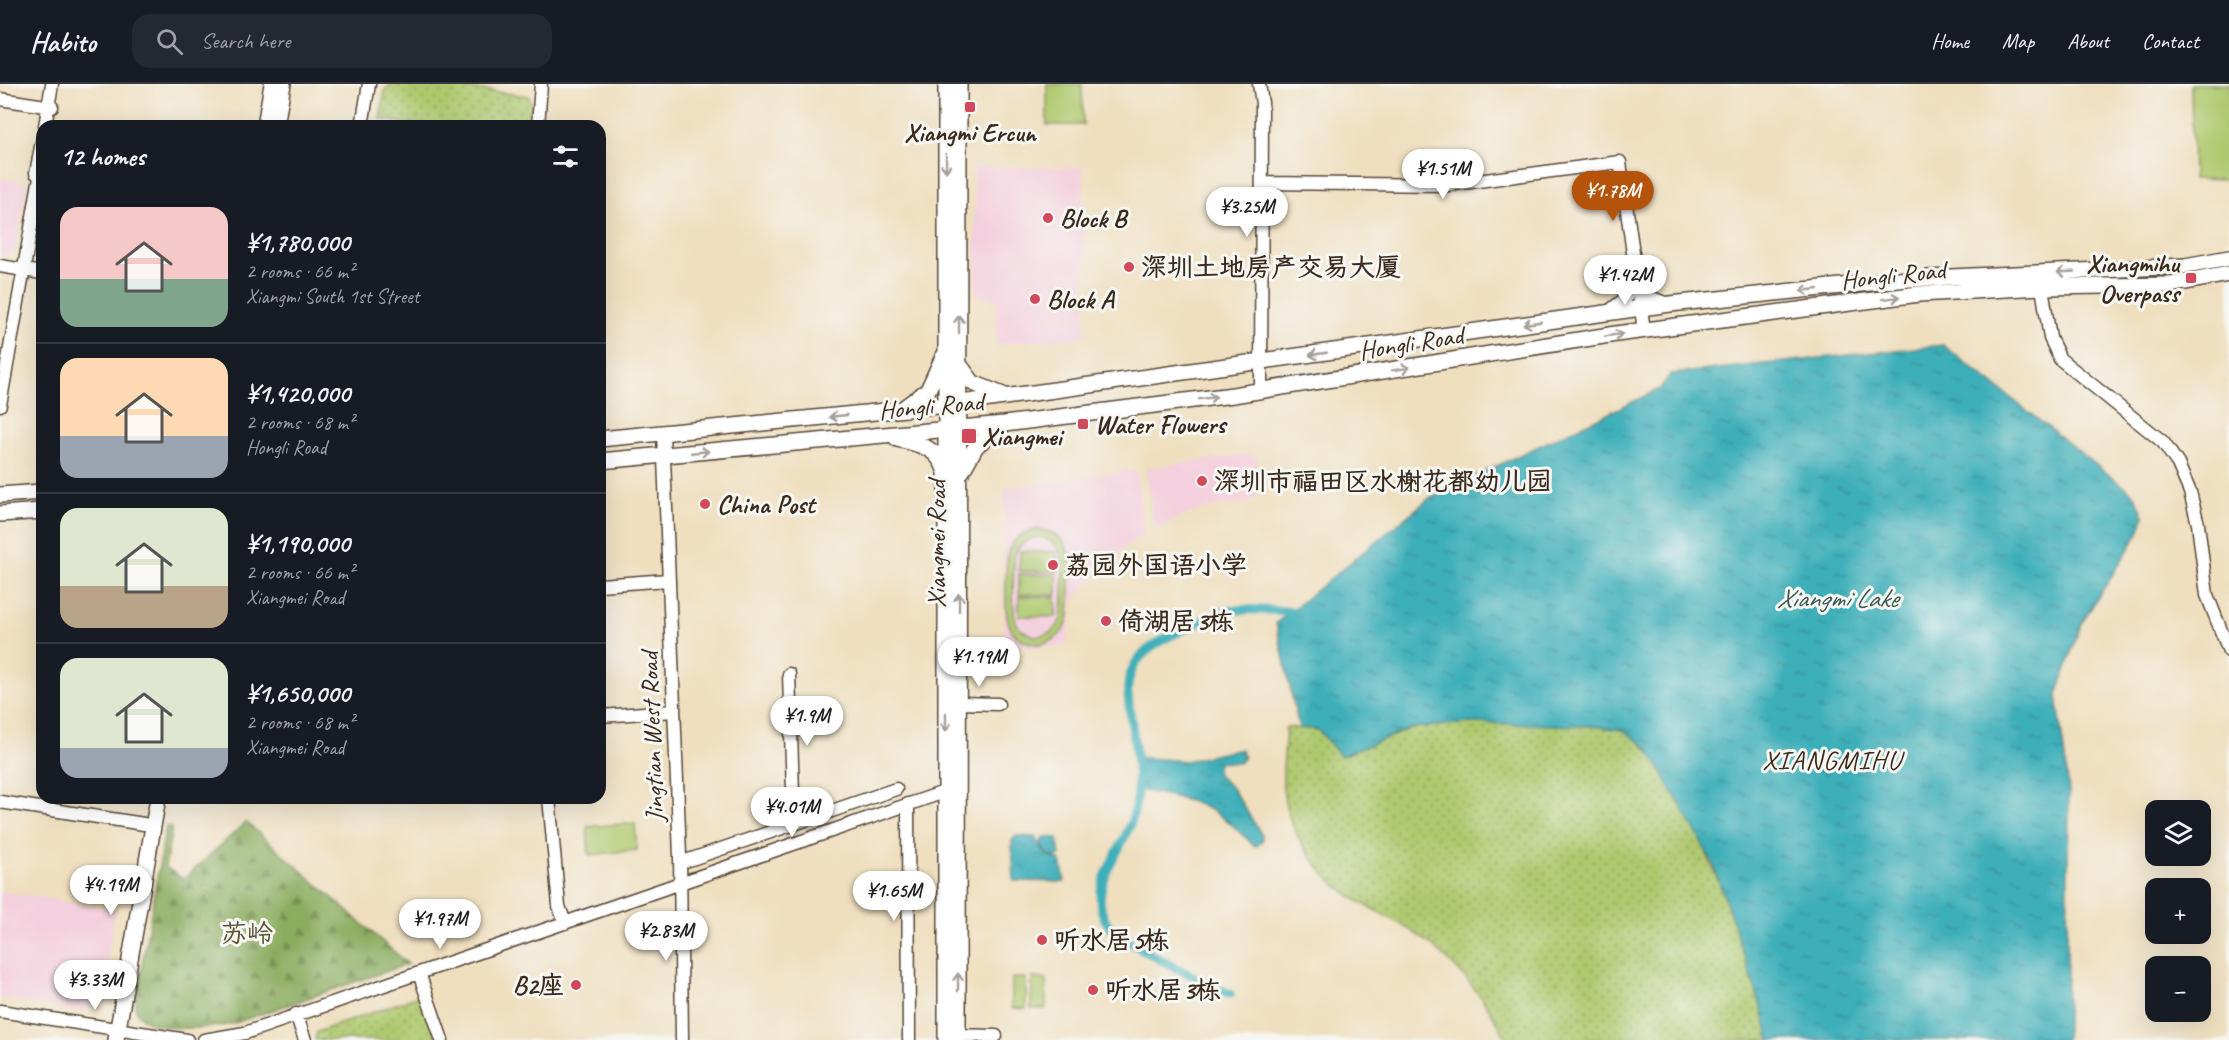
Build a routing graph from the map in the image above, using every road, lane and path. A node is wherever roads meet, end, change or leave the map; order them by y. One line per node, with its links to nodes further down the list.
1 (54, 84): 10 (street)
2 (272, 84): 12 (main road)
3 (283, 84): 13 (main road)
4 (369, 84): 14 (street)
5 (541, 84): 15 (street)
6 (946, 84): 30 (main road, Xiangmei Road, one-way to 30)
7 (959, 84): 32 (main road, Xiangmei Road, one-way to 7)
8 (1259, 84): 17 (street)
9 (0, 99): 10 (street)
10 (50, 107): 11 (street)
11 (48, 120)
12 (266, 120)
13 (277, 120)
14 (363, 120)
15 (538, 120)
16 (36, 180): 21 (street)
17 (1262, 183): 24 (street); 31 (street)
18 (36, 196): 21 (street)
19 (2229, 258): 26 (main road, Hongli Road, one-way to 26)
20 (0, 266): 21 (street)
21 (22, 270): 22 (street); 33 (street); 36 (street)
22 (36, 272)
23 (2229, 274): 25 (main road, Hongli Road)
24 (1636, 277): 26 (street); 27 (street); 28 (street)
25 (2042, 287): 29 (main road, Hongli Road, one-way to 25); 53 (street)
26 (1670, 304): 27 (main road, Hongli Road)
27 (1640, 308): 28 (main road, Hongli Road); 29 (street)
28 (1607, 313): 31 (main road, Hongli Road, one-way to 31)
29 (1644, 330): 34 (main road, Hongli Road, one-way to 29)
30 (947, 336): 37 (main road, Xiangmei Road); 38 (main road)
31 (1262, 361): 34 (street); 35 (main road, Hongli Road)
32 (959, 362): 35 (main road); 37 (main road, Xiangmei Road)
33 (0, 378)
34 (1261, 391): 39 (main road, Hongli Road, one-way to 34)
35 (1012, 396): 37 (main road, Hongli Road)
36 (0, 405)
37 (953, 405): 38 (main road, Hongli Road); 40 (main road, Xiangmei Road)
38 (896, 411): 41 (main road, Hongli Road, one-way to 41)
39 (1004, 424): 40 (main road, Hongli Road); 46 (main road)
40 (953, 429): 42 (main road, Hongli Road); 46 (main road, Xiangmei Road)
41 (663, 433): 43 (main road, Hongli Road); 44 (street, Jingtian West Road)
42 (880, 435): 44 (main road, Hongli Road, one-way to 42); 46 (main road)
43 (606, 439)
44 (663, 456): 45 (main road, Hongli Road); 51 (street, Jingtian West Road)
45 (606, 461)
46 (953, 479): 55 (main road, Xiangmei Road, one-way to 46); 60 (main road, Xiangmei Road, one-way to 60)
47 (36, 492): 48 (main road)
48 (0, 495)
49 (36, 511): 50 (main road)
50 (0, 514)
51 (668, 580): 52 (street); 57 (street, Jingtian West Road)
52 (606, 585)
53 (2229, 651)
54 (789, 674): 66 (street)
55 (959, 703): 56 (street); 60 (main road, Xiangmei Road)
56 (998, 704)
57 (674, 711): 58 (street); 68 (street, Jingtian West Road)
58 (606, 716)
59 (896, 789): 66 (street)
60 (952, 789): 65 (street); 76 (main road, Xiangmei Road)
61 (0, 802): 67 (street)
62 (147, 804): 67 (main road)
63 (157, 804): 74 (main road)
64 (550, 804): 70 (street)
65 (908, 804): 69 (street); 82 (street)
66 (794, 822): 68 (street)
67 (144, 825): 74 (main road)
68 (680, 863): 69 (street, Jingtian West Road)
69 (680, 883): 70 (street); 81 (street, Jingtian West Road)
70 (565, 923): 71 (street)
71 (419, 973): 73 (street); 80 (street)
72 (0, 1011): 74 (street)
73 (296, 1014): 78 (street); 79 (street)
74 (112, 1035): 77 (street)
75 (996, 1036): 76 (street)
76 (952, 1038)
77 (186, 1040)
78 (204, 1040)
79 (305, 1040)
80 (442, 1040)
81 (682, 1040)
82 (909, 1040)

